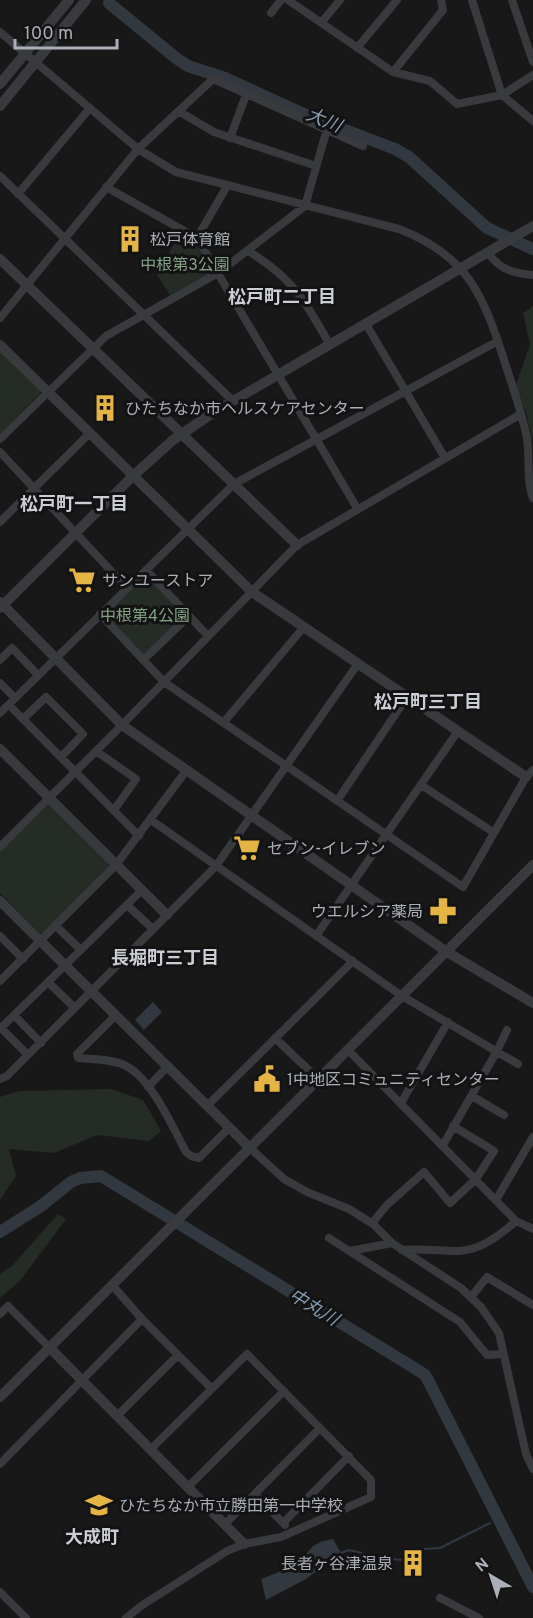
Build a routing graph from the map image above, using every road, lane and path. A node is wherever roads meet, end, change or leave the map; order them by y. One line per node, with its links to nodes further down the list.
1 (69, 0): 14 (street)
2 (86, 0): 15 (street)
3 (281, 0): 10 (street)
4 (288, 0): 11 (street)
5 (340, 0): 11 (street)
6 (397, 0): 13 (street)
7 (441, 0): 17 (street)
8 (472, 0): 20 (street)
9 (512, 0): 16 (street)
10 (271, 13)
11 (321, 24): 13 (street)
12 (0, 32): 14 (street)
13 (357, 48): 17 (street)
14 (25, 53): 15 (street); 19 (street)
15 (35, 62): 22 (street); 23 (street)
16 (533, 62)
17 (393, 72): 20 (street)
18 (533, 75): 20 (street)
19 (0, 84)
20 (502, 94): 25 (street)
21 (246, 95): 24 (street); 26 (street); 27 (street)
22 (0, 106)
23 (90, 108): 29 (street); 34 (street)
24 (180, 112): 27 (street); 29 (street)
25 (533, 121)
26 (327, 129): 28 (street); 30 (street)
27 (230, 138): 30 (street)
28 (363, 146)
29 (138, 149): 32 (street); 33 (street)
30 (316, 166): 35 (street)
31 (0, 176): 34 (street)
32 (227, 186): 35 (street); 37 (street)
33 (106, 187): 37 (street); 38 (street)
34 (18, 194): 38 (street)
35 (305, 206): 39 (street); 42 (street)
36 (533, 226): 40 (street)
37 (197, 238): 43 (street)
38 (65, 239): 45 (street); 46 (street)
39 (248, 251): 43 (street); 51 (street)
40 (488, 253): 42 (street); 44 (street)
41 (0, 259): 45 (street)
42 (461, 269): 48 (street); 49 (street)
43 (218, 273): 46 (street); 53 (street)
44 (533, 275)
45 (27, 285): 47 (street); 52 (street)
46 (143, 315): 52 (street); 56 (street)
47 (0, 318)
48 (366, 324): 51 (street); 54 (street)
49 (498, 341): 54 (street); 57 (street)
50 (0, 345): 55 (street)
51 (330, 345): 53 (street)
52 (93, 348): 55 (street); 59 (street)
53 (279, 375): 56 (street); 60 (street)
54 (405, 390): 60 (street); 63 (street)
55 (48, 392): 58 (street); 61 (street)
56 (233, 401): 59 (street)
57 (521, 414): 63 (street); 67 (street)
58 (90, 433): 64 (street); 66 (street)
59 (182, 433): 64 (street); 65 (street)
60 (315, 438): 65 (street); 68 (street)
61 (0, 440)
62 (0, 452): 66 (street)
63 (445, 458): 68 (street)
64 (134, 475): 70 (street); 71 (street)
65 (234, 484): 70 (street); 72 (street)
66 (33, 488): 69 (street); 71 (street)
67 (533, 498)
68 (357, 508): 72 (street)
69 (0, 522)
70 (188, 529): 73 (street); 75 (street)
71 (76, 533): 74 (street); 76 (street)
72 (297, 545): 75 (street)
73 (146, 570): 74 (street); 78 (street)
74 (127, 588): 77 (street)
75 (252, 592): 79 (street); 80 (street)
76 (1, 605): 81 (street)
77 (100, 614): 81 (street); 83 (street)
78 (189, 616): 80 (street); 83 (street)
79 (303, 628): 84 (street); 92 (street)
80 (208, 636): 86 (street)
81 (55, 658): 85 (street); 93 (street)
82 (0, 660): 85 (street)
83 (143, 660): 86 (street)
84 (357, 665): 88 (street); 98 (street)
85 (38, 675): 89 (street)
86 (164, 682): 92 (street); 93 (street)
87 (0, 683): 89 (street)
88 (407, 697): 94 (street); 104 (street)
89 (12, 701): 90 (street); 91 (street)
90 (0, 713)
91 (23, 719): 97 (street); 97 (street)
92 (224, 722): 98 (street)
93 (122, 726): 96 (street); 99 (street)
94 (458, 731): 101 (street); 102 (street)
95 (0, 749): 103 (street)
96 (96, 751): 100 (street); 105 (street)
97 (61, 757): 100 (street)
98 (286, 766): 104 (street); 106 (street)
99 (186, 771): 106 (street); 107 (street)
100 (75, 772): 103 (street); 105 (street)
101 (531, 776): 108 (street)
102 (422, 785): 108 (street); 109 (street)
103 (50, 798): 111 (street); 112 (street)
104 (337, 801): 109 (street)
105 (114, 810): 110 (street)
106 (252, 816): 114 (street); 115 (street)
107 (151, 820): 110 (street); 114 (street)
108 (493, 832): 109 (street)
109 (387, 835): 115 (street)
110 (139, 836): 112 (street)
111 (0, 847)
112 (116, 864): 116 (street); 120 (street)
113 (533, 865): 126 (street)
114 (216, 866): 119 (street); 123 (street)
115 (351, 886): 123 (street); 126 (street)
116 (142, 890): 118 (street); 119 (street)
117 (0, 901): 124 (street)
118 (127, 904): 121 (street); 125 (street)
119 (167, 915): 121 (street)
120 (56, 926): 124 (street); 125 (street)
121 (153, 929): 132 (street)
122 (0, 936): 127 (street)
123 (316, 936): 128 (street)
124 (40, 942): 127 (street); 129 (street)
125 (81, 950): 129 (street)
126 (447, 952): 133 (street); 134 (street)
127 (23, 959): 130 (street)
128 (353, 961): 133 (street); 141 (street)
129 (65, 966): 131 (street); 132 (street)
130 (0, 981)
131 (48, 982): 135 (street); 136 (street)
132 (91, 992): 135 (street); 137 (street)
133 (402, 996): 138 (street); 143 (street)
134 (533, 1003)
135 (75, 1008): 142 (street)
136 (14, 1015): 139 (street); 142 (street)
137 (115, 1016): 147 (street); 150 (street)
138 (448, 1022): 144 (street); 152 (street)
139 (1, 1028): 145 (street)
140 (507, 1030): 144 (street)
141 (275, 1038): 149 (street); 153 (street)
142 (41, 1043): 145 (street)
143 (348, 1050): 149 (street); 152 (street)
144 (497, 1051): 146 (street); 151 (street)
145 (28, 1055): 148 (street)
146 (518, 1064)
147 (167, 1067): 150 (street); 153 (street)
148 (0, 1079)
149 (318, 1079): 159 (street)
150 (148, 1087): 156 (street)
151 (472, 1096): 154 (street); 155 (street)
152 (401, 1103): 158 (street)
153 (207, 1106): 156 (street)
154 (504, 1115)
155 (453, 1126): 158 (street); 160 (street)
156 (229, 1128): 159 (street)
157 (533, 1137): 161 (street)
158 (443, 1145): 160 (street)
159 (250, 1148): 163 (street); 169 (street)
160 (476, 1179): 161 (street); 163 (street)
161 (496, 1200): 162 (street)
162 (516, 1221): 164 (street); 167 (street)
163 (372, 1223): 166 (street)
164 (533, 1229)
165 (329, 1238): 168 (street)
166 (392, 1243): 167 (street); 168 (street)
167 (402, 1250): 170 (street)
168 (350, 1251): 175 (street)
169 (112, 1285): 173 (street); 174 (street)
170 (471, 1297): 171 (street); 175 (street)
171 (533, 1305)
172 (0, 1314): 174 (street)
173 (142, 1319): 176 (street); 177 (street)
174 (49, 1347): 177 (street); 180 (street)
175 (503, 1354): 186 (street)
176 (178, 1355): 178 (street); 181 (street)
177 (82, 1379): 181 (street); 185 (street)
178 (211, 1388): 179 (street); 183 (street)
179 (284, 1391): 182 (street); 187 (street)
180 (0, 1396)
181 (117, 1416): 183 (street)
182 (320, 1428): 184 (street); 188 (street)
183 (151, 1449): 187 (street)
184 (349, 1456): 189 (street); 191 (street)
185 (1, 1460)
186 (533, 1469)
187 (188, 1487): 190 (street)
188 (255, 1494): 189 (street); 190 (street)
189 (283, 1523): 191 (street)
190 (225, 1524): 192 (street)
191 (291, 1532): 192 (street)
192 (244, 1544): 196 (street)
193 (0, 1592): 195 (street)
194 (440, 1598): 197 (street)
195 (26, 1618)
196 (126, 1618)
197 (478, 1618)

